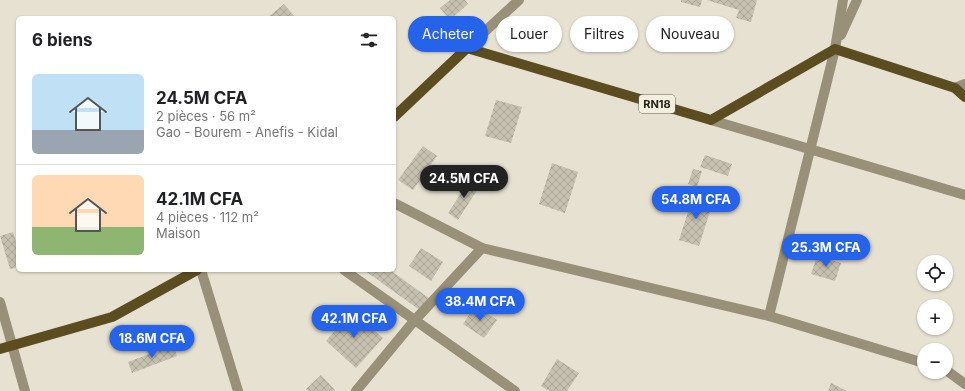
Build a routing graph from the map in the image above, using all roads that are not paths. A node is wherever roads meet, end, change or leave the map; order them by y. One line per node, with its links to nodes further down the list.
1 (519, 0): 4 (street)
2 (843, 0): 5 (street)
3 (856, 0): 5 (street)
4 (488, 29)
5 (835, 49): 8 (main road); 11 (main road); 12 (street)
6 (463, 52): 10 (main road)
7 (480, 52): 11 (main road, RN18)
8 (960, 86): 9 (main road)
9 (965, 97)
10 (396, 115)
11 (710, 120): 12 (street)
12 (811, 149): 13 (street); 20 (street)
13 (965, 195)
14 (396, 204): 15 (street)
15 (482, 248): 20 (street); 21 (street)
16 (193, 272): 22 (main road)
17 (202, 272): 28 (street)
18 (347, 272): 21 (street)
19 (0, 302): 22 (street)
20 (769, 316): 24 (street)
21 (414, 321): 29 (street); 30 (street)
22 (12, 346): 23 (main road); 27 (street)
23 (0, 349)
24 (917, 361)
25 (953, 375): 26 (street)
26 (965, 384)
27 (25, 391)
28 (238, 391)
29 (356, 391)
30 (515, 391)

